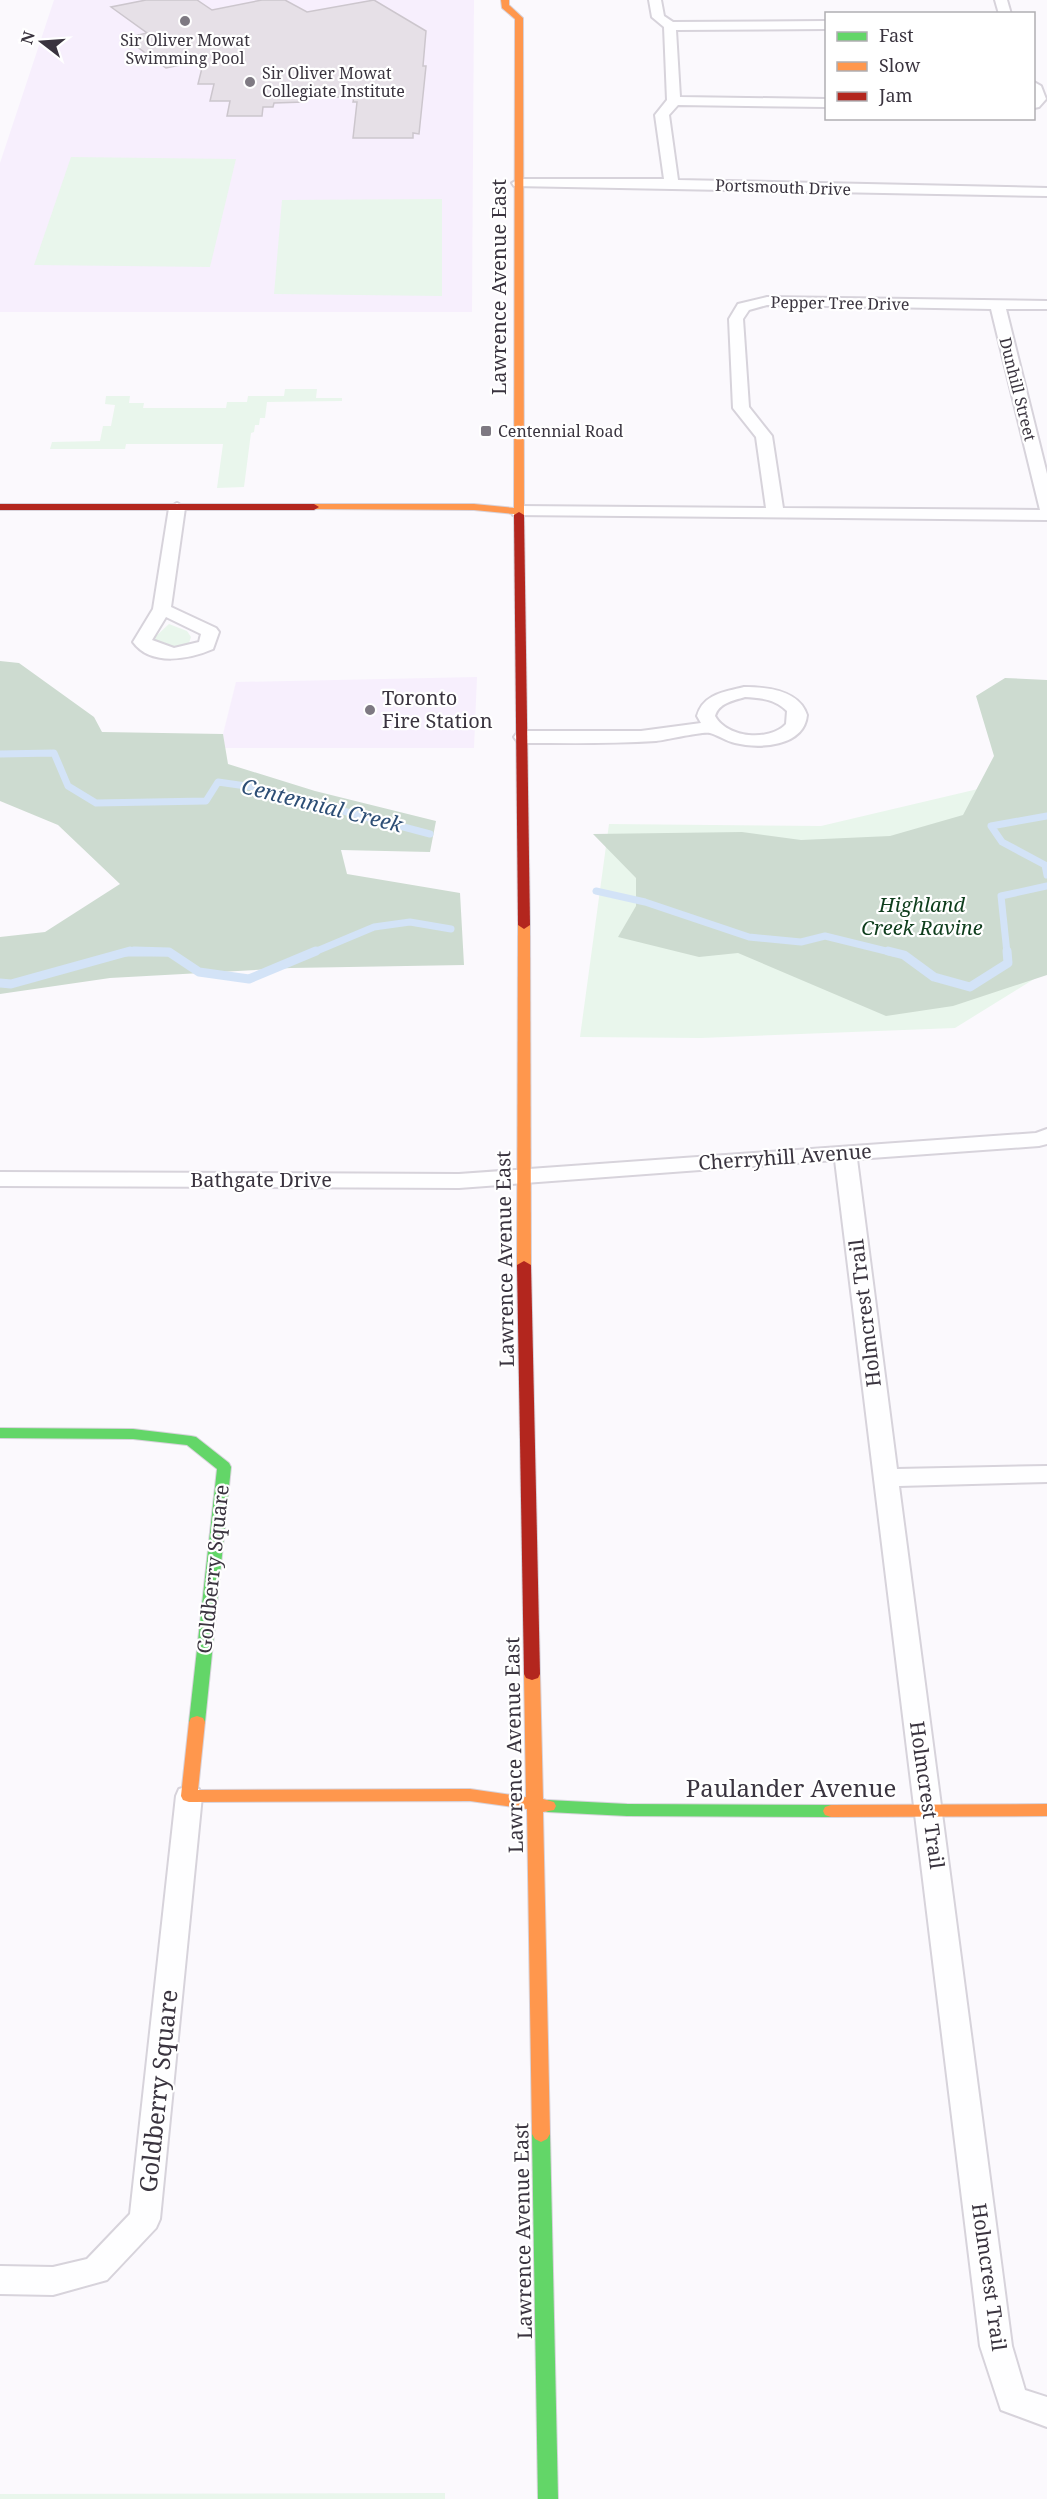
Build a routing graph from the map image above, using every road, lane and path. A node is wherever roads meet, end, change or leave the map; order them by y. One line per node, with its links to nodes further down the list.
1 (505, 0): 4 (main road)
2 (655, 0): 6 (street)
3 (532, 7): 4 (main road)
4 (519, 18): 12 (main road, Lawrence Avenue East)
5 (825, 25): 6 (street)
6 (670, 26): 8 (street)
7 (1035, 89): 10 (street)
8 (674, 101): 9 (street); 11 (street)
9 (825, 103)
10 (1035, 103)
11 (671, 182): 12 (street, Portsmouth Drive); 13 (street, Portsmouth Drive)
12 (519, 183): 19 (main road, Lawrence Avenue East)
13 (1047, 192)
14 (998, 305): 15 (street, Pepper Tree Drive); 18 (street, Dunhill Street); 20 (street, Pepper Tree Drive)
15 (1047, 305)
16 (0, 507): 17 (main road)
17 (177, 508): 19 (main road); 22 (street)
18 (1047, 508)
19 (519, 511): 20 (street); 24 (main road, Lawrence Avenue East)
20 (775, 512): 21 (street)
21 (1047, 515)
22 (162, 609)
23 (711, 727): 23 (street); 24 (street)
24 (523, 737): 27 (main road, Lawrence Avenue East)
25 (1047, 1136): 26 (street, Cherryhill Avenue)
26 (845, 1152): 27 (street, Cherryhill Avenue); 31 (street, Holmcrest Trail)
27 (522, 1177): 28 (street, Bathgate Drive); 33 (main road, Lawrence Avenue East)
28 (0, 1179)
29 (0, 1433): 32 (main road, Goldberry Square)
30 (1047, 1474): 31 (street)
31 (885, 1478): 35 (street, Holmcrest Trail)
32 (189, 1796): 33 (main road); 36 (street, Goldberry Square)
33 (535, 1805): 35 (main road, Paulander Avenue); 38 (main road, Lawrence Avenue East)
34 (1047, 1810): 35 (main road, Paulander Avenue)
35 (930, 1812): 37 (street, Holmcrest Trail)
36 (0, 2280)
37 (1047, 2412)
38 (548, 2499)

